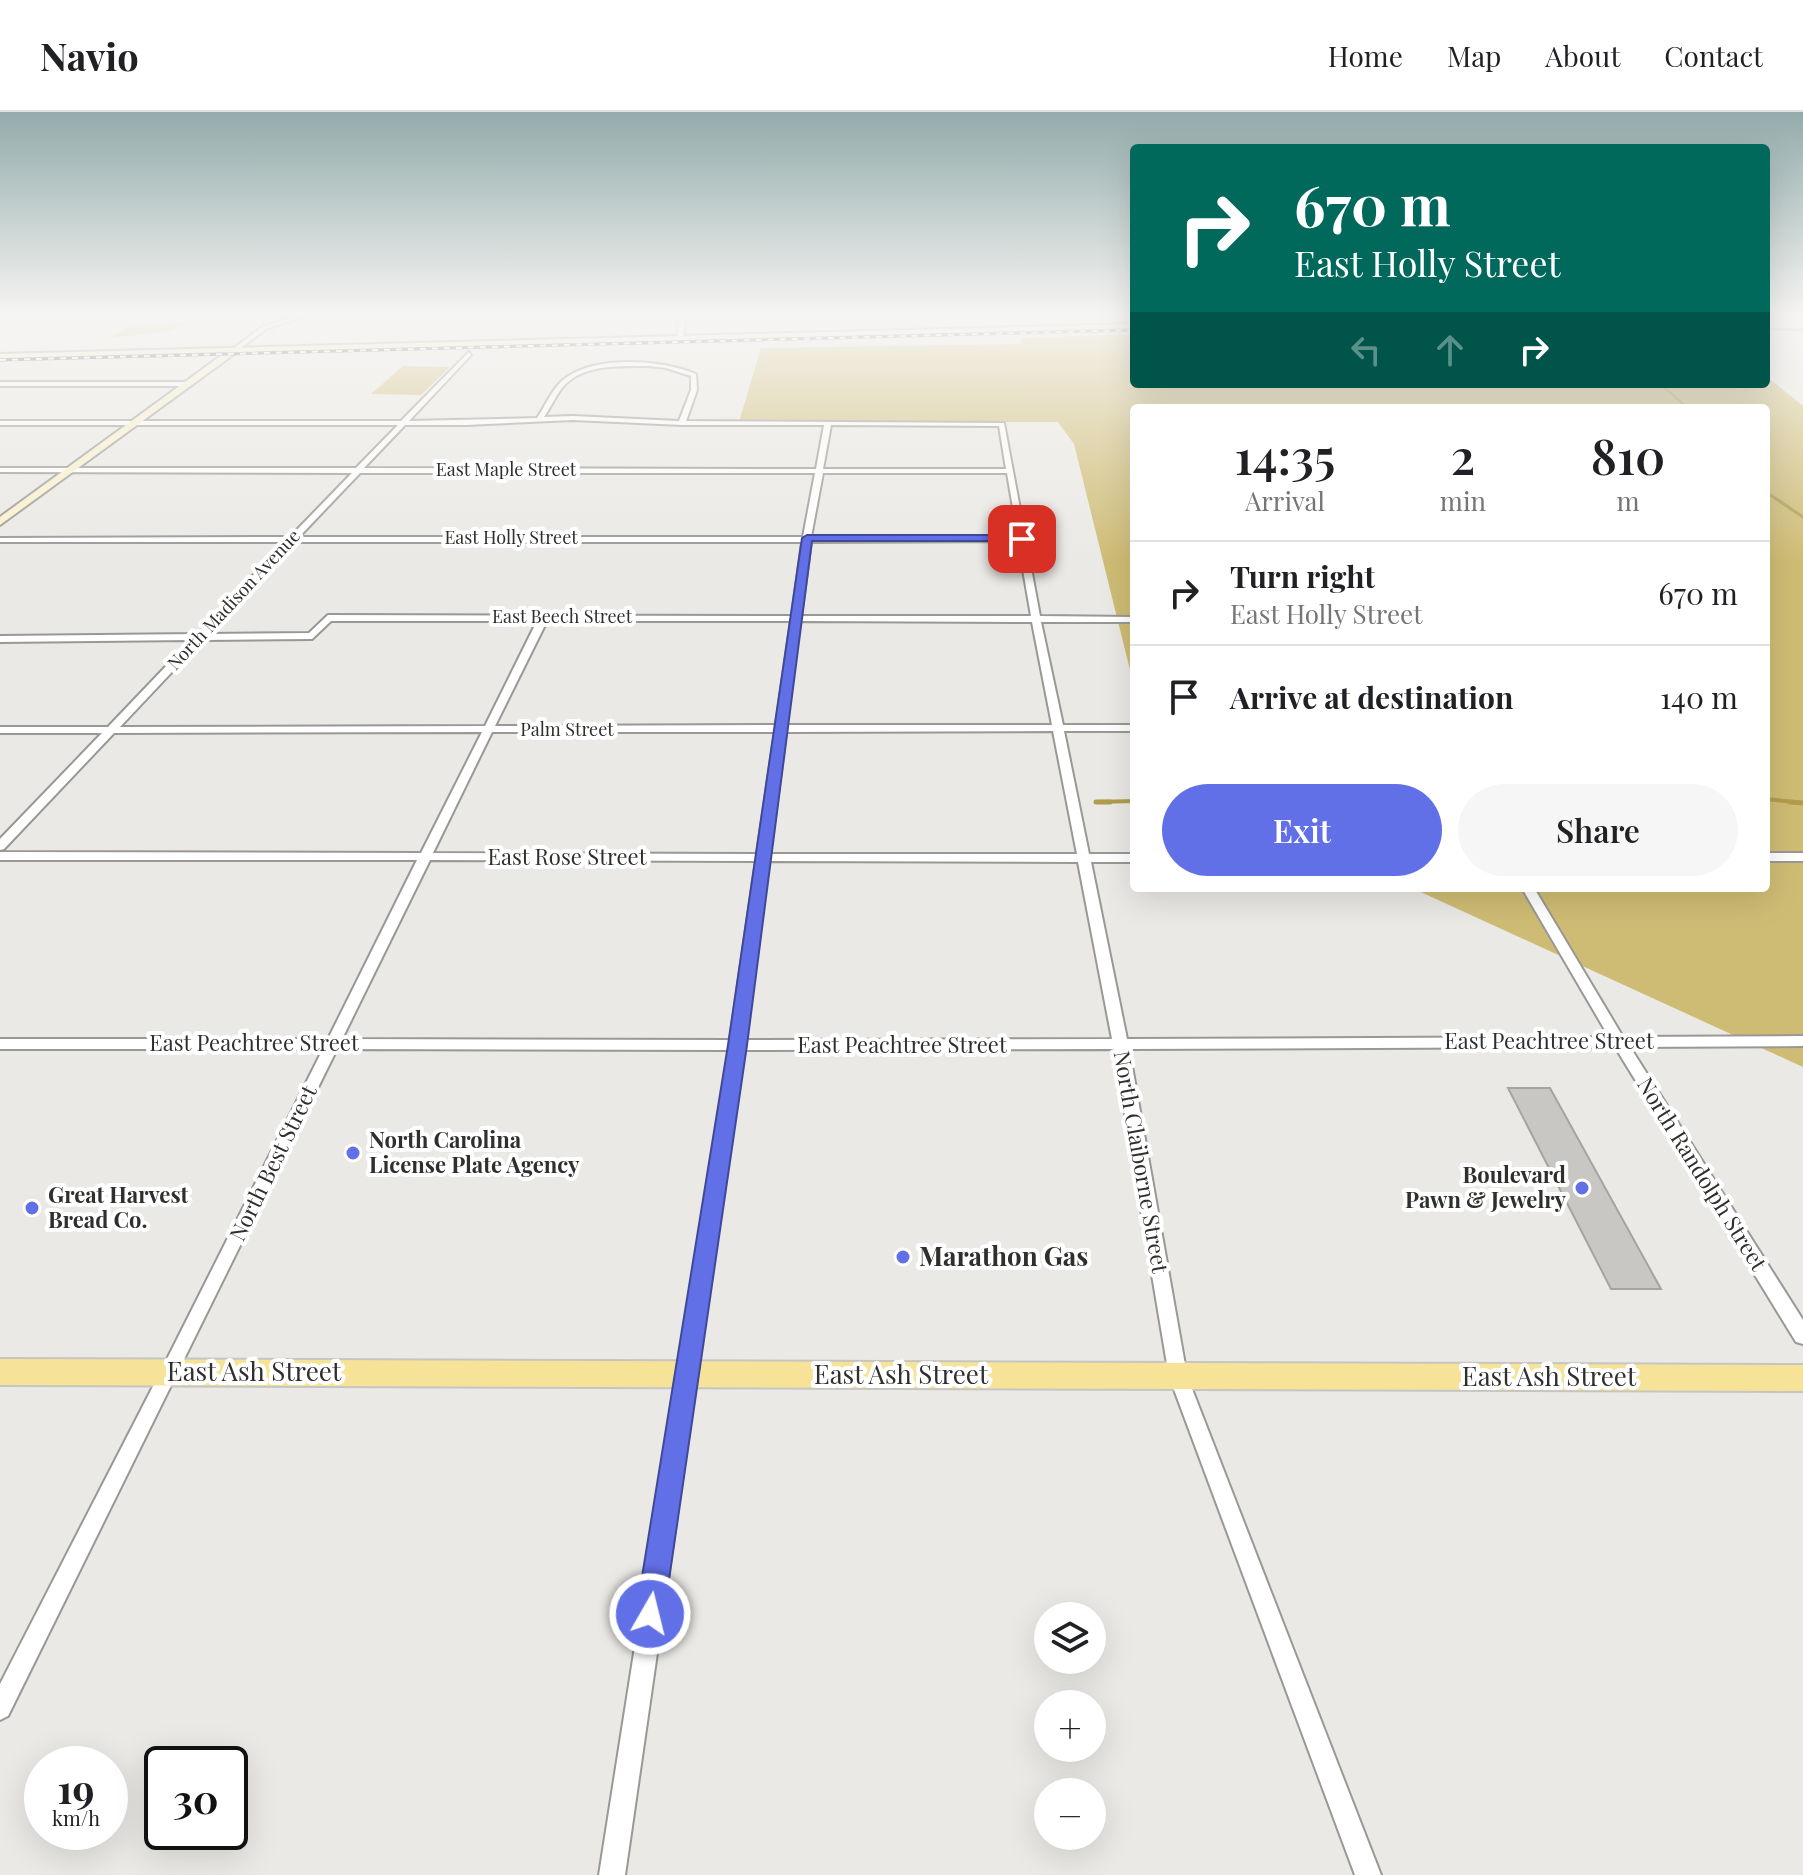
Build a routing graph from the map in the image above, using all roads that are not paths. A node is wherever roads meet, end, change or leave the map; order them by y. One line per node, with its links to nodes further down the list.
1 (172, 397): 7 (street)
2 (429, 397): 8 (street, North Madison Avenue)
3 (554, 397): 5 (street)
4 (691, 397): 9 (street)
5 (539, 420): 8 (street); 9 (street)
6 (0, 423): 7 (street)
7 (136, 423): 8 (street); 13 (street)
8 (405, 423): 12 (street, North Madison Avenue)
9 (682, 423): 10 (street)
10 (828, 423): 14 (street); 15 (street, North Claiborne Street)
11 (0, 470): 13 (street, East Maple Street)
12 (359, 470): 13 (street, East Maple Street); 14 (street, East Maple Street); 18 (street, North Madison Avenue)
13 (71, 471): 16 (street)
14 (818, 471): 15 (street, East Maple Street); 17 (street)
15 (1011, 471): 19 (street, North Claiborne Street)
16 (0, 522)
17 (807, 538): 18 (street, East Holly Street); 19 (street, East Holly Street); 22 (street)
18 (291, 539): 20 (street, East Holly Street); 26 (street, North Madison Avenue)
19 (1022, 539): 23 (street, North Claiborne Street)
20 (0, 540)
21 (544, 617): 22 (street, East Beech Street); 26 (street, East Beech Street); 30 (street, North Best Street)
22 (798, 617): 23 (street, East Beech Street); 31 (street)
23 (1036, 618): 24 (street, East Beech Street); 32 (street, North Claiborne Street)
24 (1130, 619)
25 (0, 639): 26 (street, East Beech Street)
26 (197, 639): 29 (street, North Madison Avenue)
27 (1130, 728): 32 (street, Palm Street)
28 (0, 730): 29 (street, Palm Street)
29 (109, 730): 30 (street, Palm Street); 33 (street, North Madison Avenue)
30 (488, 730): 31 (street, Palm Street); 35 (street, North Best Street)
31 (779, 730): 32 (street, Palm Street); 38 (street)
32 (1060, 730): 39 (street, North Claiborne Street)
33 (0, 846)
34 (0, 856): 35 (street, East Rose Street)
35 (426, 857): 38 (street, East Rose Street); 44 (street, North Best Street)
36 (1770, 857): 37 (street)
37 (1803, 857)
38 (761, 858): 39 (street, East Rose Street); 46 (street)
39 (1086, 858): 40 (street, East Rose Street); 47 (street, North Claiborne Street)
40 (1130, 858)
41 (1530, 892): 42 (street, North Randolph Street)
42 (1618, 1040): 43 (street, East Peachtree Street); 47 (street, East Peachtree Street); 48 (street, North Randolph Street)
43 (1803, 1041)
44 (332, 1042): 45 (street, East Peachtree Street); 46 (street, East Peachtree Street); 49 (street, North Best Street)
45 (0, 1044)
46 (737, 1045): 47 (street, East Peachtree Street); 51 (street)
47 (1121, 1045): 52 (street, North Claiborne Street)
48 (1803, 1336)
49 (171, 1371): 50 (main road, East Ash Street); 51 (main road, East Ash Street); 54 (street, North Best Street)
50 (0, 1372)
51 (685, 1374): 52 (main road, East Ash Street); 55 (street)
52 (1178, 1376): 53 (main road, East Ash Street); 56 (street, North Claiborne Street)
53 (1803, 1378)
54 (0, 1708)
55 (612, 1875)
56 (1368, 1875)

